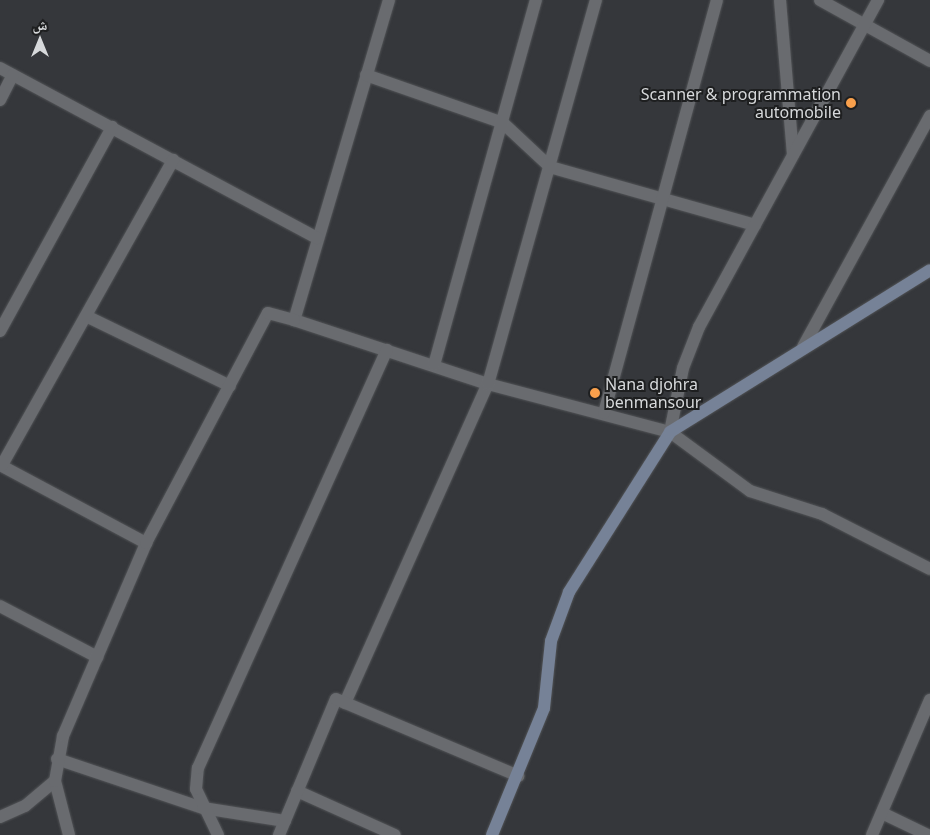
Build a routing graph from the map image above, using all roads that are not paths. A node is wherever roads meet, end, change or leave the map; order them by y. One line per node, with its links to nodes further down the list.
1 (389, 0): 12 (street)
2 (536, 0): 15 (street)
3 (596, 0): 19 (street)
4 (716, 0): 20 (street)
5 (780, 0): 17 (street)
6 (820, 0): 8 (street)
7 (878, 0): 8 (street)
8 (864, 25): 9 (street); 17 (street)
9 (930, 61)
10 (0, 68): 11 (street)
11 (14, 75): 13 (street); 16 (street)
12 (366, 75): 15 (street); 22 (street)
13 (0, 100)
14 (930, 116): 27 (street)
15 (502, 123): 19 (street); 29 (street)
16 (112, 128): 18 (street); 26 (street)
17 (793, 155): 21 (street)
18 (173, 160): 22 (street); 24 (street)
19 (550, 167): 20 (street); 30 (street)
20 (662, 199): 21 (street); 32 (street)
21 (755, 225): 33 (street)
22 (317, 238): 25 (street)
23 (930, 270): 27 (street)
24 (86, 316): 31 (street); 34 (street)
25 (294, 320): 28 (street); 31 (street)
26 (0, 331)
27 (803, 347): 33 (street)
28 (386, 350): 29 (street); 46 (street)
29 (434, 365): 30 (street)
30 (488, 384): 32 (street); 40 (street)
31 (230, 386): 35 (street)
32 (604, 413): 33 (street)
33 (670, 432): 36 (street); 43 (street)
34 (1, 465): 35 (street)
35 (146, 543): 38 (street)
36 (930, 570)
37 (0, 606): 38 (street)
38 (97, 657): 42 (street)
39 (930, 700): 41 (street)
40 (345, 703): 43 (street); 45 (street)
41 (927, 713): 47 (street)
42 (56, 759): 44 (street); 46 (street)
43 (518, 776): 54 (street)
44 (55, 781): 48 (street); 50 (street)
45 (297, 791): 49 (street); 53 (street)
46 (202, 808): 49 (street); 51 (street)
47 (882, 813): 55 (street); 56 (street)
48 (0, 817)
49 (285, 821): 52 (street)
50 (69, 835)
51 (218, 835)
52 (279, 835)
53 (394, 835)
54 (492, 835)
55 (872, 835)
56 (928, 835)

